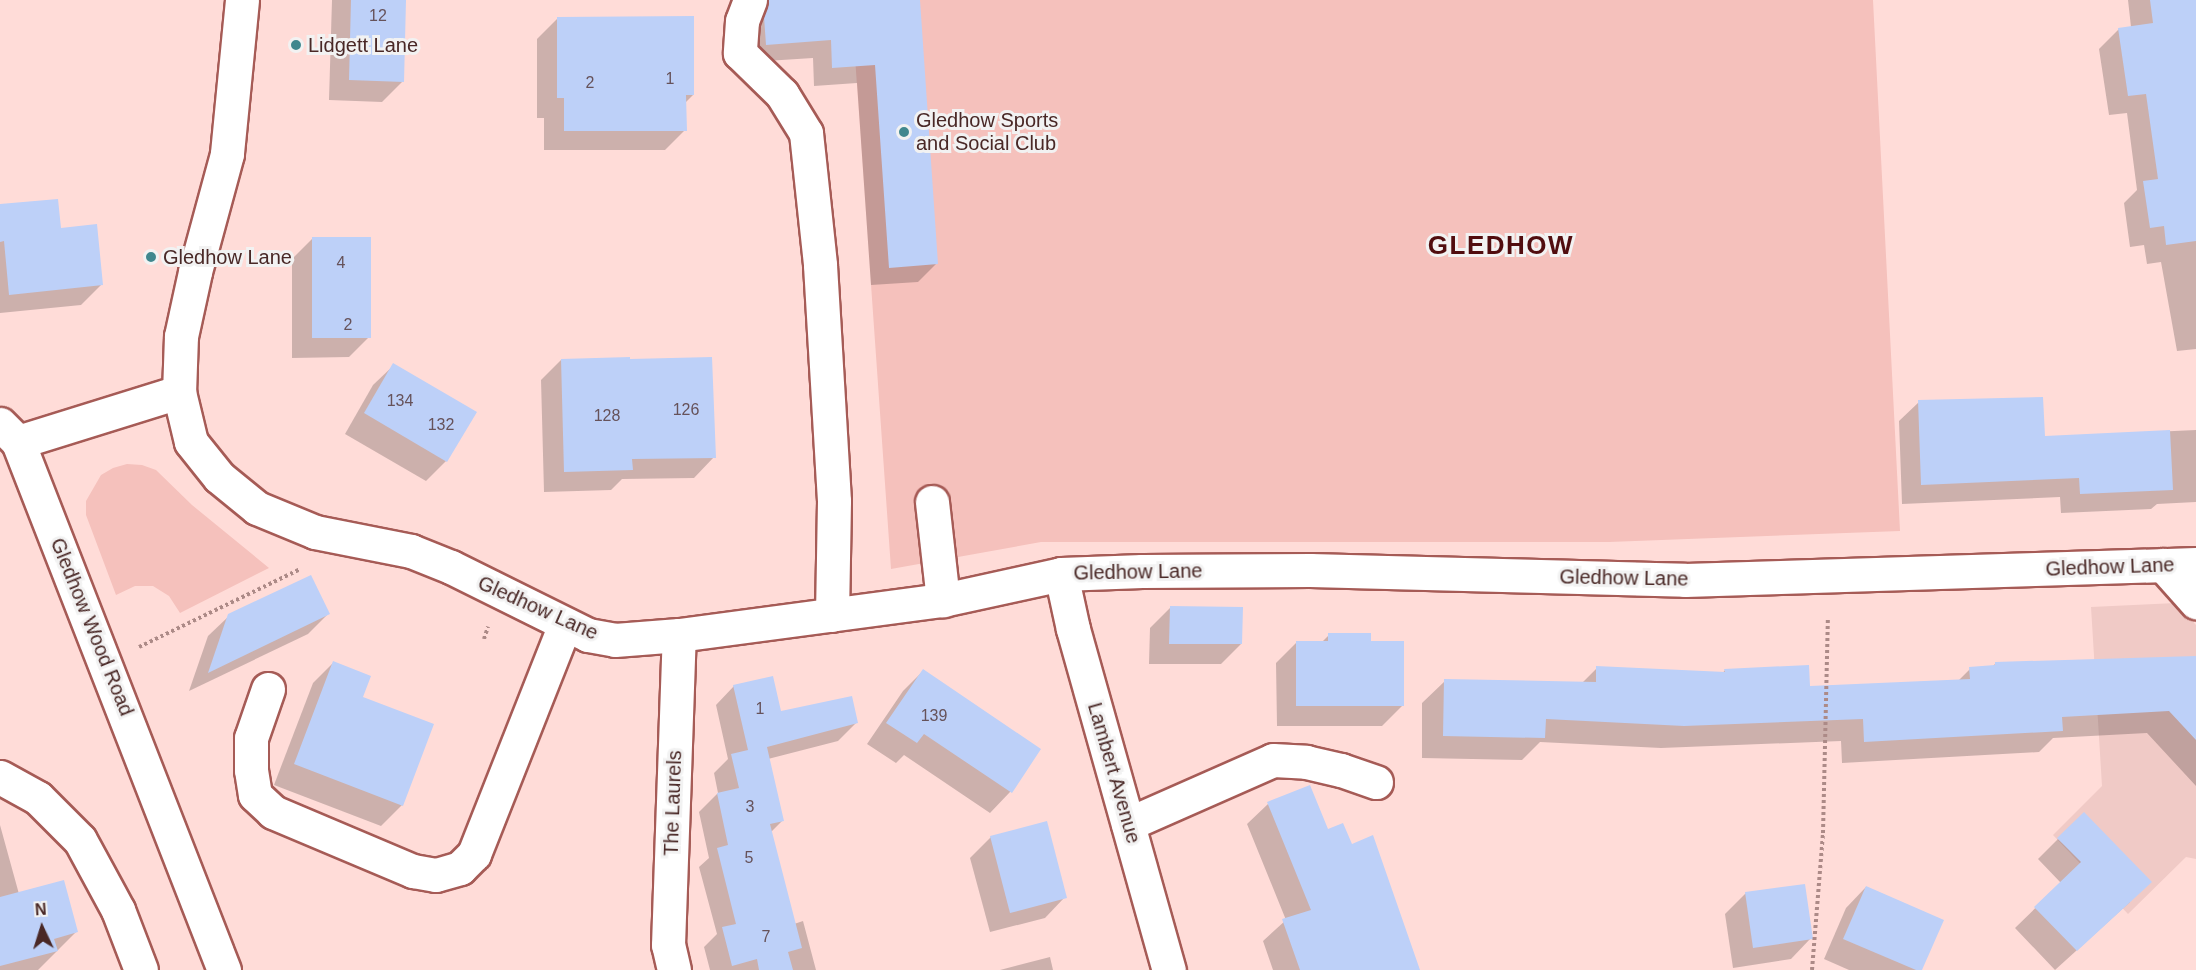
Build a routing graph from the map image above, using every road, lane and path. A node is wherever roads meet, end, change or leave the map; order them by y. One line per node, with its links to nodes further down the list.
1 (242, 0): 3 (street)
2 (750, 0): 12 (street)
3 (179, 392): 4 (street, Gledhow Wood Road); 14 (street, Gledhow Lane)
4 (9, 433): 16 (street, Gledhow Wood Road)
5 (932, 502): 10 (street)
6 (2196, 564): 7 (street, Gledhow Lane)
7 (2163, 565): 9 (street, Gledhow Lane); 11 (street)
8 (304, 567): 16 (path)
9 (1062, 574): 10 (street, Gledhow Lane); 20 (street, Lambert Avenue)
10 (943, 600): 12 (street, Gledhow Lane)
11 (2196, 602)
12 (832, 615): 15 (street, Gledhow Lane)
13 (1827, 618): 25 (path)
14 (565, 624): 15 (street, Gledhow Lane); 17 (street)
15 (679, 635): 23 (street, The Laurels)
16 (106, 663): 22 (street, Gledhow Wood Road)
17 (268, 688)
18 (0, 777): 21 (street)
19 (1376, 782): 20 (street)
20 (1128, 824): 24 (street, Lambert Avenue)
21 (141, 970)
22 (224, 970)
23 (674, 970)
24 (1169, 970)
25 (1812, 970)

